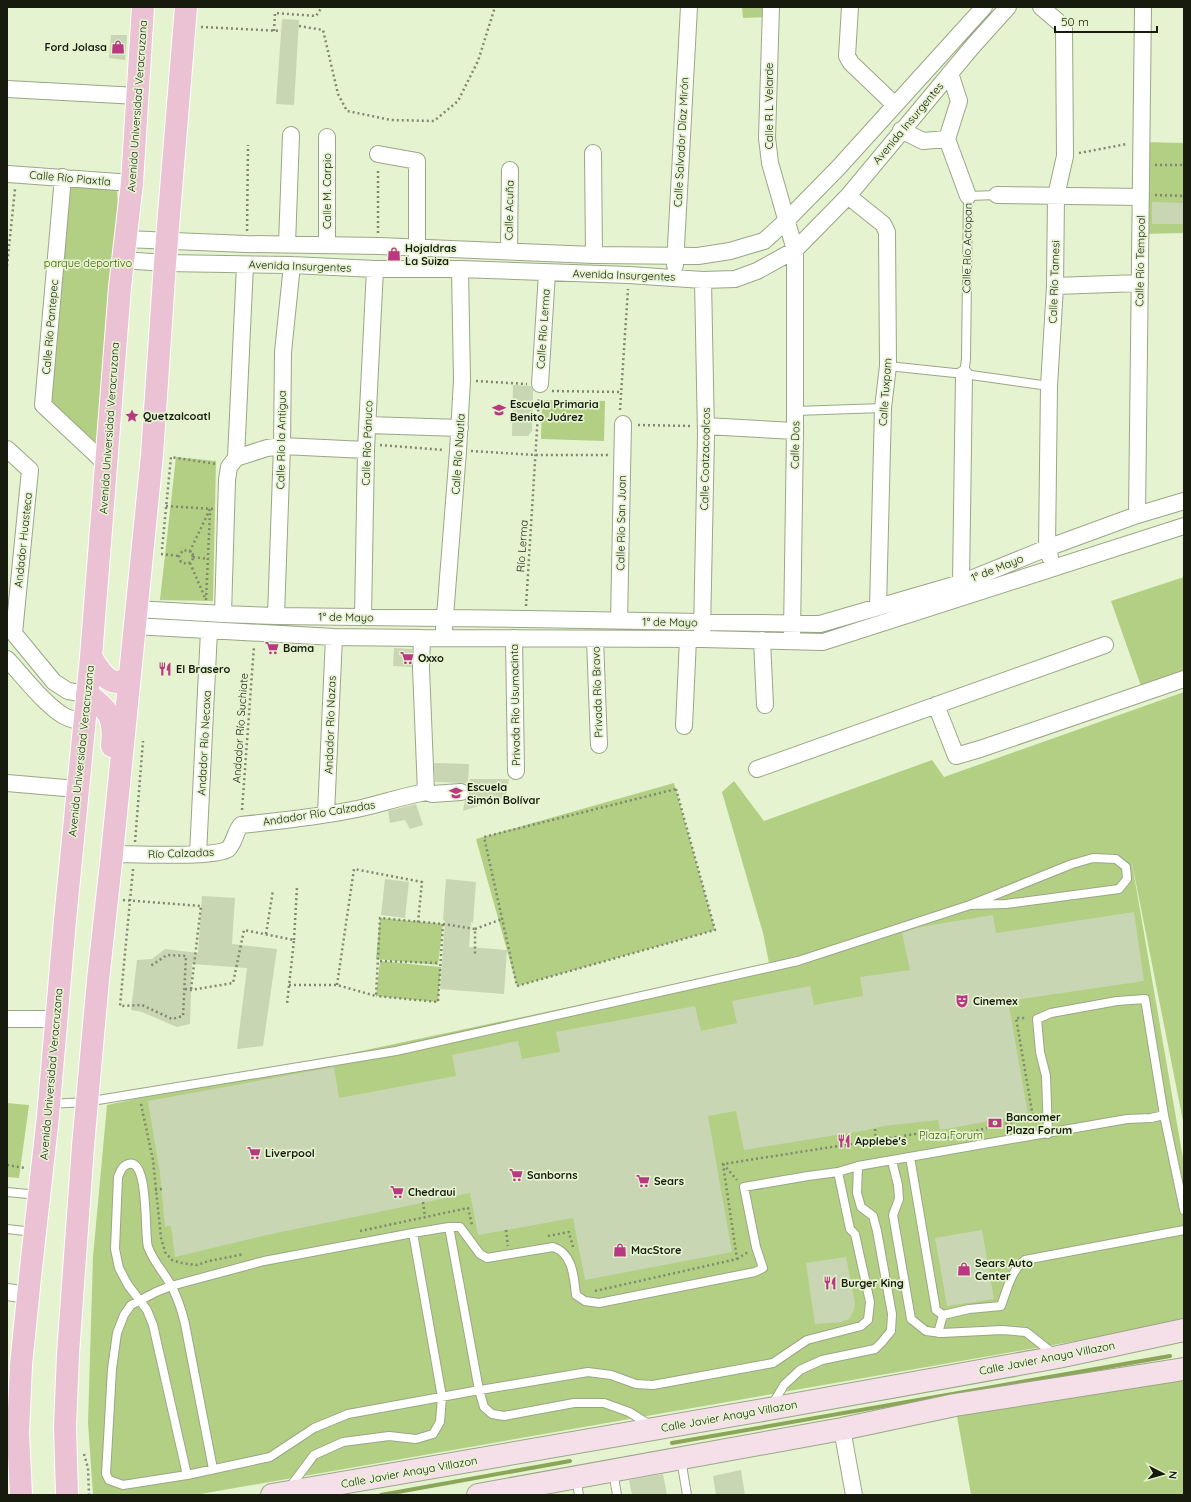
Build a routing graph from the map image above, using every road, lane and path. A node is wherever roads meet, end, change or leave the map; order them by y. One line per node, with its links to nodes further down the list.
1 (144, 7): 17 (main road, Avenida Universidad Veracruzana)
2 (322, 7): 13 (path)
3 (495, 7): 12 (path)
4 (689, 7): 51 (street, Calle Salvador Díaz Mirón)
5 (771, 7): 40 (street, Calle R L Velarde)
6 (850, 7): 18 (street)
7 (1008, 7): 15 (street, Avenida Insurgentes)
8 (1041, 7): 27 (street, Calle Río Tamesi)
9 (1143, 7): 23 (street, Calle Río Tempoal)
10 (981, 8): 18 (street, Avenida Insurgentes)
11 (185, 16): 13 (path); 42 (main road)
12 (299, 26)
13 (274, 31): 14 (path)
14 (281, 31)
15 (950, 73): 19 (street, Avenida Insurgentes); 22 (street)
16 (7, 89): 17 (street)
17 (138, 96): 33 (main road, Avenida Universidad Veracruzana)
18 (894, 105): 40 (street, Avenida Insurgentes)
19 (901, 130): 22 (street); 34 (street, Avenida Insurgentes)
20 (291, 136): 44 (street)
21 (327, 137): 45 (street, Calle M. Carpio)
22 (947, 139): 35 (street, Calle Río Actopan)
23 (1142, 142): 27 (path); 38 (street, Calle Río Tempoal)
24 (248, 145): 43 (path)
25 (593, 153): 50 (street)
26 (378, 154): 41 (path); 46 (street)
27 (1065, 156): 37 (street, Calle Río Tamesi)
28 (1184, 165): 30 (path)
29 (510, 170): 49 (street, Calle Acuña)
30 (1153, 172)
31 (12, 174): 32 (street, Calle Río Piaxtla); 55 (path)
32 (62, 177): 33 (street, Calle Río Piaxtla); 84 (street, Calle Río Pantepec)
33 (132, 183): 47 (main road, Avenida Universidad Veracruzana)
34 (848, 196): 48 (street, Avenida Insurgentes); 64 (street, Calle Tuxpam)
35 (968, 196): 36 (lane); 65 (lane, Calle Río Actopan)
36 (997, 196): 37 (street)
37 (1056, 196): 38 (street); 63 (street, Calle Río Tamesi)
38 (1147, 196): 39 (path); 62 (street, Calle Río Tempoal)
39 (1184, 196)
40 (787, 220): 48 (street, Calle R L Velarde); 51 (street, Avenida Insurgentes)
41 (378, 236)
42 (167, 241): 43 (street, Avenida Insurgentes); 47 (street, Avenida Insurgentes); 52 (main road)
43 (246, 244): 44 (street, Avenida Insurgentes)
44 (287, 244): 45 (street, Avenida Insurgentes)
45 (327, 245): 46 (street, Avenida Insurgentes)
46 (418, 247): 49 (street, Avenida Insurgentes); 57 (street)
47 (124, 249): 52 (street, Avenida Insurgentes); 84 (main road, Avenida Universidad Veracruzana)
48 (795, 250): 61 (street, Avenida Insurgentes); 71 (street, Calle Dos)
49 (509, 251): 50 (street, Avenida Insurgentes)
50 (594, 255): 51 (street, Avenida Insurgentes)
51 (675, 256): 60 (street, Calle Salvador Díaz Mirón)
52 (165, 263): 53 (street, Avenida Insurgentes); 105 (main road)
53 (244, 265): 54 (street, Avenida Insurgentes); 83 (street)
54 (292, 265): 56 (street, Avenida Insurgentes); 77 (street, Calle Río la Antigua)
55 (7, 266)
56 (375, 269): 57 (street, Avenida Insurgentes); 73 (street, Calle Río Pánuco)
57 (417, 269): 58 (street, Avenida Insurgentes)
58 (460, 269): 59 (street, Avenida Insurgentes); 66 (street, Calle Río Nautla)
59 (547, 273): 60 (street, Avenida Insurgentes); 68 (street, Calle Río Lerma)
60 (675, 277): 61 (street, Avenida Insurgentes)
61 (703, 280): 74 (street, Calle Coatzacoalcos)
62 (1140, 283): 63 (street); 89 (street, Calle Río Tempoal)
63 (1055, 286): 67 (street, Calle Río Tamesi)
64 (888, 366): 65 (lane); 70 (street, Calle Tuxpam)
65 (965, 366): 67 (lane); 98 (street, Calle Río Actopan)
66 (462, 380): 68 (path); 75 (street, Calle Río Nautla)
67 (1049, 386): 91 (street, Calle Río Tamesi)
68 (539, 388): 69 (path); 81 (path, Río Lerma)
69 (621, 392)
70 (883, 408): 71 (lane); 101 (street, Calle Tuxpam)
71 (796, 411): 76 (street, Calle Dos)
72 (623, 424): 74 (path); 108 (street, Calle Río San Juan)
73 (368, 425): 75 (street); 78 (street, Calle Río Pánuco)
74 (706, 426): 76 (street); 109 (street, Calle Coatzacoalcos)
75 (460, 428): 80 (street, Calle Río Nautla)
76 (795, 431): 110 (street, Calle Dos)
77 (282, 446): 78 (street); 83 (street); 103 (street, Calle Río la Antigua)
78 (367, 447): 80 (path); 104 (street, Calle Río Pánuco)
79 (7, 449): 111 (street, Andador Huasteca)
80 (458, 451): 81 (path); 106 (street, Calle Río Nautla)
81 (536, 455): 82 (path); 107 (path, Río Lerma)
82 (611, 456)
83 (232, 462): 87 (path); 88 (street)
84 (106, 464): 123 (main road, Avenida Universidad Veracruzana)
85 (1184, 502): 89 (street, 1° de Mayo)
86 (161, 506): 87 (path)
87 (166, 506): 88 (path); 93 (path)
88 (218, 509): 92 (path); 100 (path); 102 (street)
89 (1137, 515): 91 (street, 1° de Mayo)
90 (1184, 526): 97 (street, 1° de Mayo)
91 (1047, 548): 97 (street, Calle Río Tamesi); 98 (street, 1° de Mayo)
92 (190, 550): 94 (path); 96 (path)
93 (161, 554): 94 (path); 95 (path)
94 (179, 556): 96 (path)
95 (160, 561)
96 (190, 563): 100 (path)
97 (1053, 568): 121 (street, 1° de Mayo)
98 (961, 582): 101 (street, 1° de Mayo)
99 (199, 600): 100 (path)
100 (206, 600): 102 (path)
101 (878, 607): 110 (street, 1° de Mayo)
102 (223, 614): 103 (street, 1° de Mayo); 105 (street, 1° de Mayo)
103 (276, 616): 104 (street, 1° de Mayo)
104 (363, 617): 106 (street, 1° de Mayo)
105 (135, 618): 112 (street, 1° de Mayo); 125 (main road)
106 (445, 618): 107 (street, 1° de Mayo); 116 (street, Calle Río Nautla)
107 (525, 619): 108 (street, 1° de Mayo)
108 (619, 621): 109 (street, 1° de Mayo)
109 (702, 622): 110 (street, 1° de Mayo); 119 (street, Calle Coatzacoalcos)
110 (792, 623): 121 (street, Calle Dos)
111 (10, 629): 127 (street)
112 (209, 631): 113 (street, 1° de Mayo); 144 (street, Andador Río Necaxa)
113 (255, 633): 114 (street, 1° de Mayo); 141 (path, Andador Río Suchiate)
114 (334, 636): 115 (street, 1° de Mayo); 140 (street, Andador Río Nazas)
115 (422, 638): 116 (street, 1° de Mayo); 139 (street)
116 (444, 638): 117 (street, 1° de Mayo)
117 (514, 638): 118 (street, 1° de Mayo); 135 (street, Privada Río Usumacinta)
118 (595, 638): 119 (street, 1° de Mayo); 133 (street, Privada Río Bravo)
119 (695, 639): 120 (street, 1° de Mayo); 131 (street, Calle Coatzacoalcos)
120 (762, 640): 121 (street, 1° de Mayo); 128 (street)
121 (792, 641)
122 (1105, 645): 129 (street)
123 (91, 657): 125 (main road); 127 (main road, Avenida Universidad Veracruzana)
124 (7, 659): 130 (street)
125 (127, 678): 127 (main road); 142 (main road)
126 (1184, 679): 129 (street)
127 (95, 700): 130 (main road, Avenida Universidad Veracruzana); 142 (main road)
128 (765, 705)
129 (936, 705): 134 (street)
130 (84, 721): 137 (main road, Avenida Universidad Veracruzana)
131 (684, 726)
132 (143, 735): 143 (path)
133 (599, 745)
134 (757, 769)
135 (516, 771)
136 (7, 783): 137 (street)
137 (77, 789): 167 (main road, Avenida Universidad Veracruzana)
138 (460, 792): 139 (street, Andador Río Calzadas)
139 (429, 793): 140 (street, Andador Río Calzadas)
140 (326, 814): 141 (street, Andador Río Calzadas)
141 (239, 828): 144 (street, Río Calzadas)
142 (112, 854): 143 (street, Río Calzadas); 147 (main road)
143 (134, 854): 144 (street, Río Calzadas); 148 (path)
144 (198, 854)
145 (297, 887): 155 (path)
146 (273, 890): 154 (path)
147 (106, 899): 148 (path); 170 (main road)
148 (130, 901): 162 (path); 163 (path)
149 (970, 905): 149 (lane); 169 (lane)
150 (502, 919): 150 (path); 153 (path)
151 (418, 922): 152 (path); 161 (path); 164 (path)
152 (443, 924): 153 (path); 158 (path)
153 (475, 929): 156 (path)
154 (266, 934): 155 (path); 163 (path)
155 (294, 940): 160 (path)
156 (475, 954)
157 (380, 961): 158 (path)
158 (440, 963): 164 (path)
159 (149, 967): 162 (path)
160 (289, 985): 161 (path); 165 (path)
161 (337, 985): 164 (path)
162 (184, 989): 163 (path)
163 (191, 990)
164 (376, 996)
165 (287, 1004)
166 (7, 1019): 167 (street)
167 (56, 1019): 171 (main road, Avenida Universidad Veracruzana)
168 (1037, 1019): 172 (lane); 174 (lane); 175 (path)
169 (139, 1093): 170 (lane); 200 (path)
170 (86, 1102): 171 (lane); 224 (main road)
171 (49, 1104): 183 (main road, Avenida Universidad Veracruzana)
172 (1164, 1115): 174 (lane); 185 (lane)
173 (875, 1128): 175 (path)
174 (1048, 1134): 176 (lane)
175 (876, 1140): 178 (path)
176 (910, 1157): 177 (lane); 206 (lane)
177 (892, 1161): 179 (lane); 208 (lane)
178 (723, 1164): 181 (path); 203 (path)
179 (858, 1166): 180 (lane); 213 (lane)
180 (838, 1172): 181 (lane); 211 (lane)
181 (744, 1187): 201 (lane)
182 (7, 1192): 183 (lane)
183 (39, 1195): 193 (main road, Avenida Universidad Veracruzana)
184 (423, 1202): 186 (path)
185 (1184, 1210)
186 (425, 1217): 187 (path); 192 (path)
187 (473, 1226)
188 (449, 1227): 194 (lane); 201 (lane); 211 (lane)
189 (7, 1229): 193 (lane)
190 (506, 1230): 197 (path)
191 (1184, 1230): 206 (lane)
192 (358, 1231)
193 (35, 1232): 204 (main road, Avenida Universidad Veracruzana)
194 (413, 1233): 202 (lane); 212 (lane)
195 (546, 1236): 199 (path)
196 (515, 1242): 197 (path)
197 (507, 1243): 198 (path); 201 (path)
198 (501, 1245)
199 (573, 1250)
200 (248, 1253)
201 (509, 1254)
202 (171, 1286): 205 (lane); 205 (lane); 219 (lane)
203 (590, 1292)
204 (17, 1294): 223 (main road, Avenida Universidad Veracruzana)
205 (140, 1299): 220 (lane); 220 (lane)
206 (943, 1315): 208 (lane)
207 (1184, 1330): 209 (street, Calle Javier Anaya Villazon)
208 (938, 1333): 209 (lane)
209 (1058, 1357): 213 (street, Calle Javier Anaya Villazon)
210 (1184, 1368): 215 (street)
211 (479, 1390): 212 (lane); 214 (lane)
212 (442, 1397): 219 (lane); 222 (lane)
213 (769, 1409): 214 (street, Calle Javier Anaya Villazon)
214 (657, 1429): 216 (street, Calle Javier Anaya Villazon); 218 (street)
215 (842, 1429): 218 (street); 229 (street)
216 (584, 1441): 221 (street); 222 (street, Calle Javier Anaya Villazon)
217 (83, 1450): 225 (path)
218 (672, 1460): 221 (street); 228 (lane)
219 (213, 1469): 220 (lane)
220 (186, 1475)
221 (590, 1479): 226 (street); 227 (lane)
222 (279, 1494)
223 (20, 1495)
224 (66, 1495)
225 (90, 1495)
226 (478, 1495)
227 (617, 1495)
228 (687, 1495)
229 (854, 1495)

